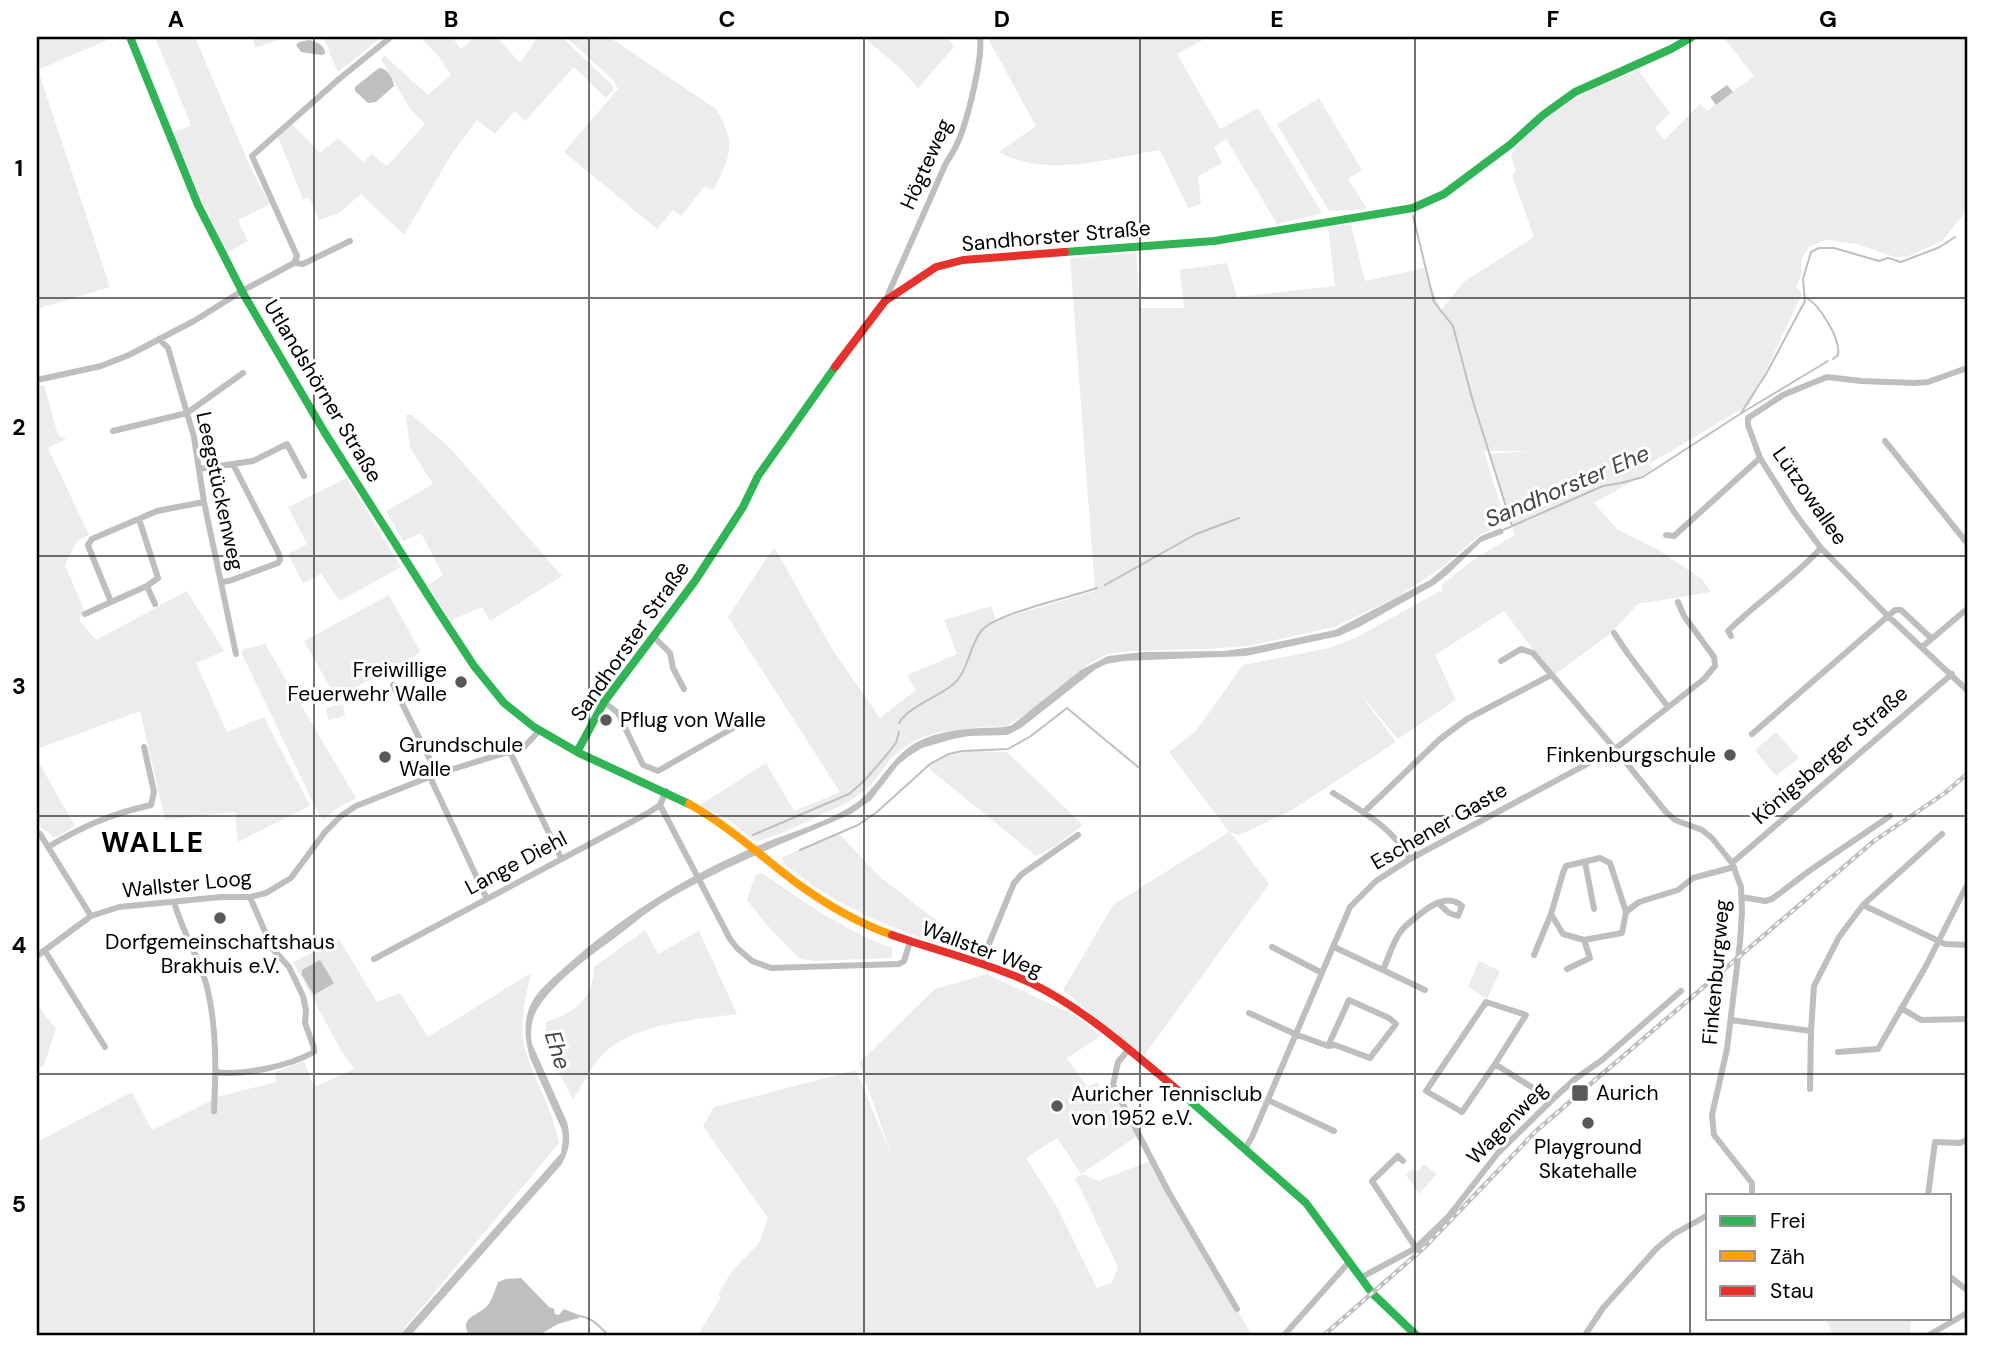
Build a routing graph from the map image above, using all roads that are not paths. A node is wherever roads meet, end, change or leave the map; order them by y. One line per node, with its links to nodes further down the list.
1 (130, 37): 7 (street, Utlandshörner Straße)
2 (391, 37): 6 (street)
3 (980, 37): 8 (street, Högteweg)
4 (1692, 37): 8 (street, Sandhorster Straße)
5 (351, 241): 6 (street)
6 (294, 263): 7 (street)
7 (242, 291): 9 (street); 48 (street, Utlandshörner Straße)
8 (885, 301): 35 (street, Sandhorster Straße)
9 (159, 339): 12 (street); 13 (street, Leegstückenweg)
10 (1967, 368): 16 (street, Lützowallee)
11 (243, 373): 13 (street)
12 (37, 380)
13 (187, 413): 14 (street); 18 (street, Leegstückenweg)
14 (113, 431)
15 (1885, 441): 23 (street)
16 (1760, 458): 22 (street); 24 (street, Lützowallee)
17 (233, 464): 18 (street); 19 (street); 25 (street)
18 (199, 470): 20 (street, Leegstückenweg)
19 (304, 476)
20 (204, 502): 21 (street); 25 (street, Leegstückenweg)
21 (139, 519): 26 (street); 27 (street)
22 (1666, 535)
23 (1967, 542)
24 (1821, 548): 32 (street, Lützowallee); 34 (street)
25 (221, 582): 38 (street, Leegstückenweg)
26 (147, 586): 27 (street); 29 (street)
27 (111, 602): 31 (street)
28 (1678, 602): 46 (street, Eschener Gaste)
29 (155, 604)
30 (1967, 609): 36 (street)
31 (85, 614)
32 (1888, 616): 36 (street); 37 (street, Lützowallee); 49 (street)
33 (1614, 633): 46 (street)
34 (1731, 636)
35 (654, 637): 43 (street); 45 (street, Sandhorster Straße)
36 (1931, 638): 37 (street)
37 (1922, 647): 40 (street, Lützowallee)
38 (236, 654)
39 (1501, 661): 41 (street, Finkenburgweg)
40 (1952, 674): 44 (street, Lützowallee); 68 (street, Königsberger Straße)
41 (1551, 675): 51 (street, Finkenburgweg); 59 (street)
42 (393, 685): 54 (street)
43 (684, 689)
44 (1967, 690)
45 (604, 702): 47 (street); 53 (street, Sandhorster Straße)
46 (1668, 707): 51 (street, Eschener Gaste)
47 (733, 728)
48 (539, 731): 52 (street, Wallster Loog); 53 (street, Wallster Weg)
49 (1752, 734)
50 (144, 747): 64 (street)
51 (1615, 749): 66 (street, Eschener Gaste); 68 (street, Finkenburgweg)
52 (510, 752): 54 (street, Wallster Loog); 65 (street)
53 (577, 752): 56 (street, Wallster Weg)
54 (437, 774): 55 (street, Wallster Loog)
55 (430, 777): 70 (street, Wallster Loog); 72 (street)
56 (666, 791): 58 (street); 82 (street, Wallster Weg)
57 (1333, 793): 59 (street)
58 (660, 805): 65 (street, Lange Diehl); 82 (street)
59 (1364, 812): 66 (street)
60 (1890, 816): 71 (street)
61 (37, 832): 64 (street)
62 (1942, 834): 75 (street)
63 (1078, 835): 90 (street)
64 (48, 847): 79 (street)
65 (561, 858): 72 (street, Lange Diehl)
66 (1409, 859): 85 (street, Eschener Gaste)
67 (1585, 862): 76 (street); 77 (street); 78 (street)
68 (1733, 865): 71 (street, Finkenburgweg); 77 (street)
69 (1967, 885): 81 (street)
70 (250, 897): 73 (street, Wallster Loog); 107 (street)
71 (1742, 897): 99 (street, Finkenburgweg)
72 (487, 899): 89 (street, Lange Diehl)
73 (174, 902): 79 (street, Wallster Loog); 107 (street)
74 (1438, 903): 92 (street)
75 (1863, 905): 81 (street); 100 (street)
76 (1594, 909)
77 (1626, 912): 80 (street)
78 (1551, 914): 80 (street); 87 (street)
79 (91, 916): 86 (street, Wallster Loog)
80 (1584, 940): 91 (street)
81 (1938, 941): 83 (street); 96 (street)
82 (910, 942): 90 (street, Wallster Weg)
83 (1967, 945)
84 (1272, 947): 93 (street)
85 (1334, 947): 92 (street); 93 (street, Eschener Gaste)
86 (45, 951): 88 (street, Wallster Loog); 103 (street)
87 (1534, 955)
88 (37, 956)
89 (374, 960)
90 (981, 963): 104 (street, Wallster Weg)
91 (1567, 969)
92 (1383, 970): 94 (street)
93 (1322, 973): 101 (street, Eschener Gaste)
94 (1425, 990)
95 (1681, 991): 110 (street, Wagenweg)
96 (1901, 1008): 98 (street); 105 (street)
97 (1249, 1013): 101 (street)
98 (1967, 1019)
99 (1731, 1020): 100 (street); 116 (street, Finkenburgweg)
100 (1811, 1031): 108 (street)
101 (1295, 1034): 102 (street); 109 (street, Eschener Gaste)
102 (1328, 1046): 102 (street)
103 (105, 1047)
104 (1129, 1049): 114 (street, Wallster Weg); 124 (street)
105 (1838, 1052)
106 (1495, 1064): 106 (street); 110 (street)
107 (216, 1072): 111 (street)
108 (1810, 1089)
109 (1268, 1100): 112 (street); 114 (street, Eschener Gaste)
110 (1552, 1100): 119 (street, Wagenweg)
111 (215, 1111)
112 (1334, 1131)
113 (1967, 1140): 117 (street)
114 (1245, 1149): 120 (street, Wallster Weg)
115 (1403, 1161): 119 (street)
116 (1752, 1194)
117 (1928, 1194)
118 (1706, 1215): 128 (street)
119 (1416, 1248): 121 (street, Wagenweg)
120 (1349, 1262): 121 (street, Wallster Weg); 126 (street)
121 (1360, 1278): 127 (street, Wallster Weg)
122 (1952, 1278): 123 (street)
123 (1967, 1290)
124 (1237, 1308)
125 (1967, 1313): 129 (street)
126 (1285, 1334)
127 (1416, 1335)
128 (1585, 1335)
129 (1929, 1335)

